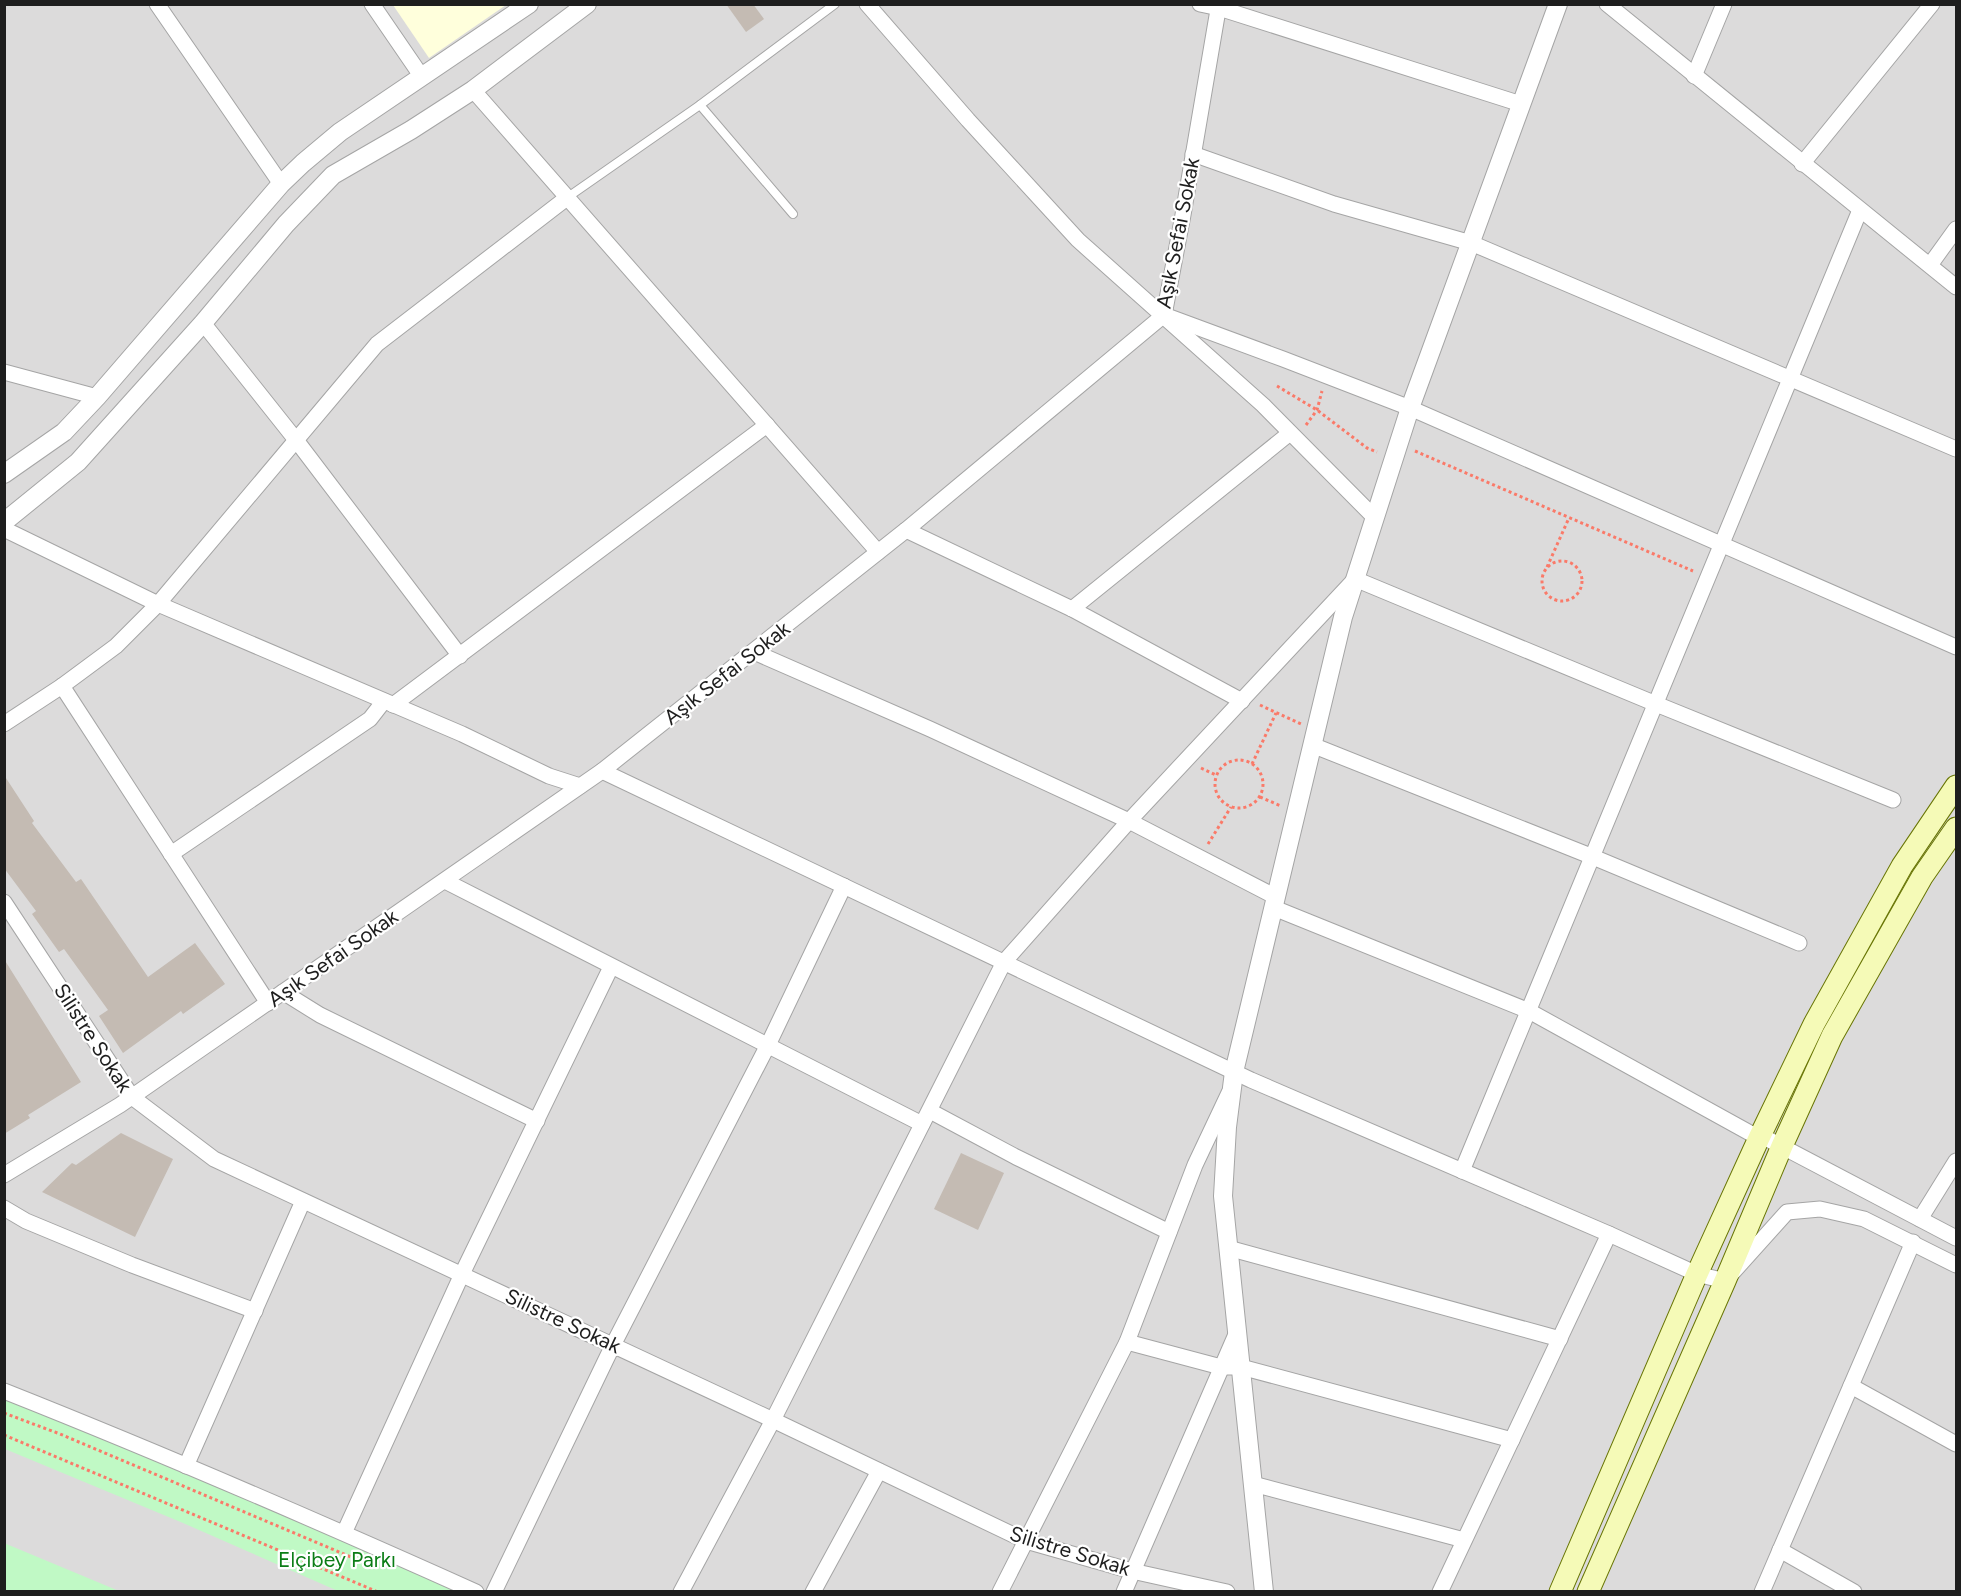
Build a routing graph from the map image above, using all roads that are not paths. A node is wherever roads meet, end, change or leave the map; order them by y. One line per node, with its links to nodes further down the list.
1 (157, 4): 20 (street)
2 (372, 4): 14 (street)
3 (529, 4): 14 (street)
4 (587, 4): 15 (street)
5 (835, 4): 17 (lane)
6 (867, 4): 28 (street)
7 (1200, 4): 12 (street)
8 (1558, 4): 16 (street)
9 (1607, 4): 13 (street)
10 (1724, 4): 13 (street)
11 (1932, 4): 19 (street)
12 (1219, 6): 16 (street); 18 (street, Aşık Sefai Sokak)
13 (1694, 76): 19 (street)
14 (422, 77): 20 (street)
15 (473, 90): 21 (street); 29 (street)
16 (1521, 104): 25 (street)
17 (700, 105): 21 (lane); 23 (lane)
18 (1193, 154): 25 (street); 28 (street, Aşık Sefai Sokak)
19 (1802, 164): 22 (street)
20 (281, 184): 32 (street)
21 (568, 197): 34 (street); 36 (street)
22 (1860, 210): 26 (street); 31 (street)
23 (793, 214)
24 (1956, 229): 26 (street)
25 (1471, 243): 31 (street); 33 (street)
26 (1930, 265): 27 (street)
27 (1956, 287)
28 (1164, 315): 33 (street); 35 (street); 42 (street, Aşık Sefai Sokak)
29 (202, 323): 36 (street); 40 (street)
30 (4, 372): 32 (street)
31 (1790, 379): 37 (street); 43 (street)
32 (97, 397): 38 (street)
33 (1410, 408): 39 (street); 43 (street)
34 (767, 425): 44 (street); 50 (street)
35 (1290, 433): 39 (street); 47 (street)
36 (296, 440): 46 (street); 50 (street)
37 (1956, 449)
38 (4, 474)
39 (1375, 518): 45 (street)
40 (4, 522)
41 (4, 529): 46 (street)
42 (906, 530): 44 (street, Aşık Sefai Sokak); 47 (street)
43 (1722, 544): 48 (street); 54 (street)
44 (879, 552): 49 (street, Aşık Sefai Sokak)
45 (1355, 579): 52 (street); 54 (street); 56 (street)
46 (158, 604): 51 (street); 53 (street)
47 (1072, 609): 52 (street)
48 (1956, 647)
49 (754, 652): 57 (street, Aşık Sefai Sokak); 61 (street)
50 (460, 656): 53 (street)
51 (62, 686): 55 (street); 63 (street)
52 (1243, 699): 61 (street)
53 (389, 703): 58 (street); 63 (street)
54 (1656, 704): 60 (street); 64 (street)
55 (4, 724)
56 (1314, 737): 64 (street); 68 (street)
57 (602, 771): 58 (street, Aşık Sefai Sokak); 66 (street)
58 (580, 786): 65 (street, Aşık Sefai Sokak)
59 (1956, 786): 80 (main road)
60 (1893, 800)
61 (1129, 821): 68 (street); 70 (street)
62 (1956, 828): 81 (main road)
63 (171, 854): 73 (street)
64 (1593, 857): 69 (street); 74 (street)
65 (445, 880): 71 (street); 72 (street, Aşık Sefai Sokak)
66 (844, 886): 70 (street); 75 (street)
67 (4, 902): 77 (street, Silistre Sokak)
68 (1275, 903): 74 (street); 76 (street)
69 (1799, 943)
70 (1005, 962): 76 (street); 78 (street)
71 (611, 967): 75 (street); 79 (street)
72 (283, 992): 73 (street, Aşık Sefai Sokak); 79 (street)
73 (268, 1003): 77 (street, Aşık Sefai Sokak)
74 (1529, 1011): 80 (street); 83 (street)
75 (768, 1045): 78 (street); 101 (street)
76 (1234, 1078): 83 (street); 88 (street); 92 (street)
77 (132, 1097): 84 (street, Aşık Sefai Sokak); 85 (street, Silistre Sokak)
78 (926, 1118): 88 (street); 106 (street)
79 (537, 1120): 94 (street)
80 (1759, 1136): 81 (street); 95 (main road)
81 (1782, 1146): 87 (street); 96 (main road)
82 (1956, 1161): 87 (street)
83 (1462, 1171): 89 (street)
84 (4, 1175)
85 (303, 1201): 94 (street, Silistre Sokak); 97 (street)
86 (4, 1208): 97 (street)
87 (1920, 1220): 90 (street)
88 (1169, 1232): 100 (street)
89 (1610, 1234): 95 (street); 99 (street)
90 (1956, 1238)
91 (1913, 1242): 93 (street); 96 (street); 104 (street)
92 (1228, 1248): 98 (street); 99 (street)
93 (1956, 1265)
94 (462, 1274): 101 (street, Silistre Sokak); 112 (street)
95 (1697, 1274): 96 (street); 126 (main road)
96 (1725, 1281): 127 (main road)
97 (255, 1311): 109 (street)
98 (1237, 1332): 102 (street); 103 (street)
99 (1560, 1339): 107 (street)
100 (1126, 1342): 103 (street); 114 (street)
101 (613, 1345): 106 (street, Silistre Sokak); 118 (street)
102 (1240, 1366): 103 (street); 107 (street); 111 (street)
103 (1221, 1367): 116 (street)
104 (1851, 1386): 108 (street); 115 (street)
105 (4, 1391): 109 (street)
106 (773, 1420): 110 (street, Silistre Sokak); 119 (street)
107 (1512, 1440): 113 (street)
108 (1956, 1444)
109 (186, 1466): 112 (street)
110 (879, 1471): 114 (street, Silistre Sokak); 120 (street)
111 (1253, 1484): 113 (street); 124 (street)
112 (344, 1533): 117 (street)
113 (1464, 1540): 125 (street)
114 (1026, 1541): 116 (street, Silistre Sokak); 121 (street)
115 (1780, 1550): 128 (street); 129 (street)
116 (1132, 1571): 122 (street); 123 (street, Silistre Sokak)
117 (476, 1592)
118 (494, 1592)
119 (681, 1592)
120 (813, 1592)
121 (1000, 1592)
122 (1124, 1592)
123 (1227, 1592)
124 (1264, 1592)
125 (1440, 1592)
126 (1560, 1592)
127 (1588, 1592)
128 (1762, 1592)
129 (1854, 1592)

